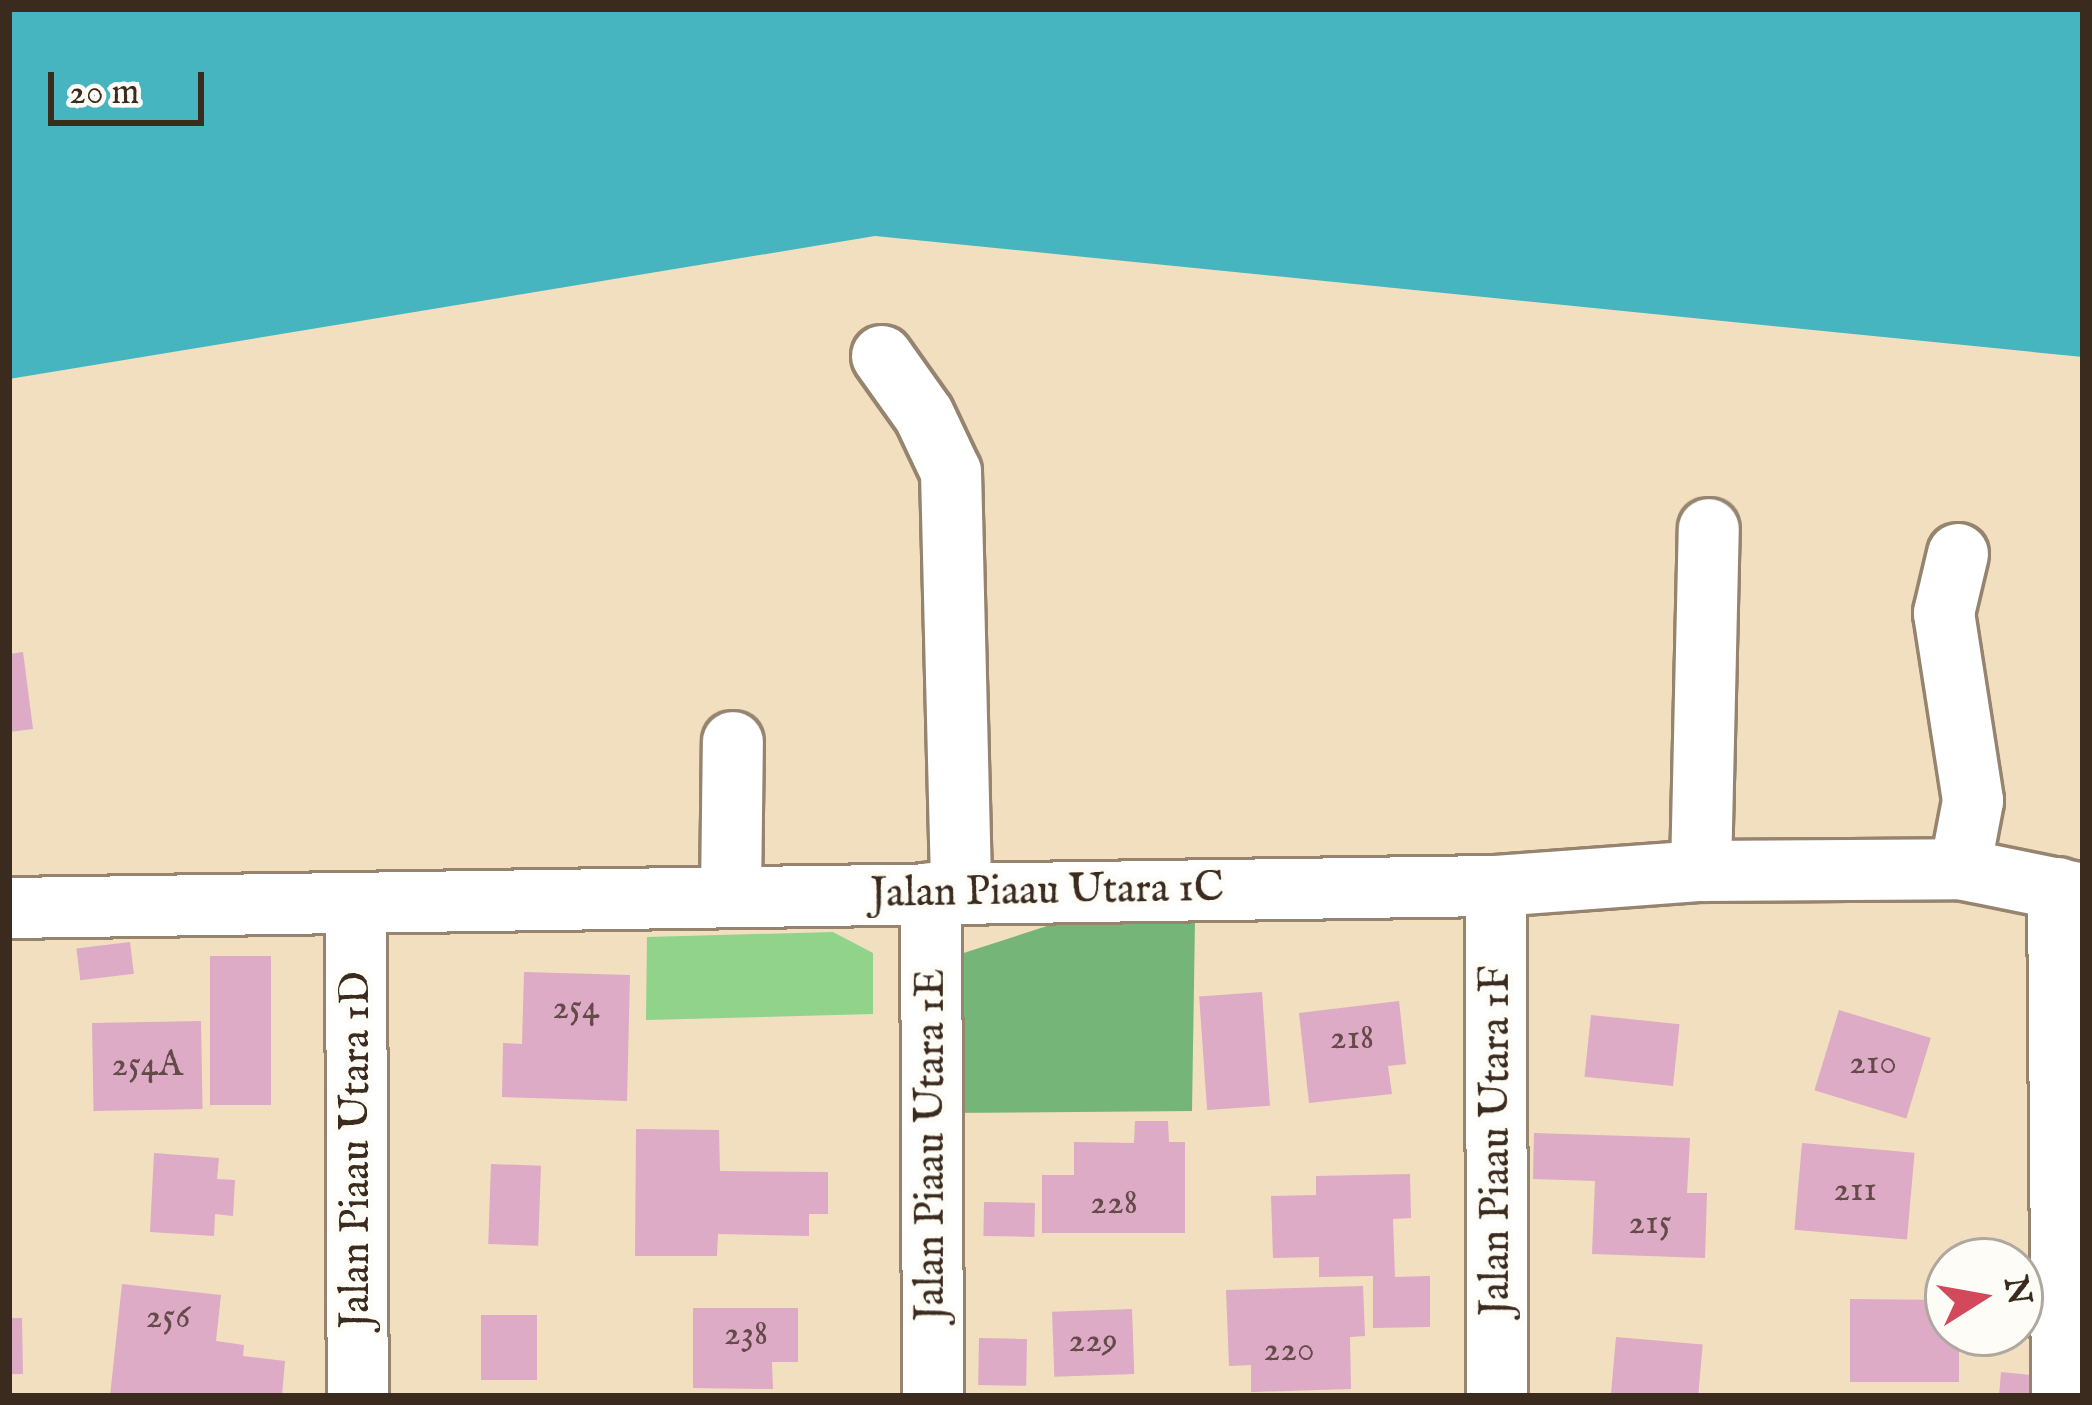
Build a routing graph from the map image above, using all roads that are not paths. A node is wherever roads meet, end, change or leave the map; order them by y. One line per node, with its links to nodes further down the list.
1 (882, 356): 9 (street, Jalan Piaau Utara 1E)
2 (1708, 529): 6 (street)
3 (1958, 554): 5 (street)
4 (733, 742): 10 (street)
5 (1960, 869): 6 (street, Jalan Piaau Utara 1C); 8 (street, Jalan Piaau Utara 1C)
6 (1701, 871): 7 (street, Jalan Piaau Utara 1C)
7 (1496, 886): 9 (street, Jalan Piaau Utara 1C); 15 (street, Jalan Piaau Utara 1F)
8 (2071, 891): 16 (street)
9 (946, 893): 10 (street, Jalan Piaau Utara 1C); 14 (street, Jalan Piaau Utara 1E)
10 (731, 895): 11 (street, Jalan Piaau Utara 1C)
11 (356, 904): 12 (street, Jalan Piaau Utara 1C); 13 (street, Jalan Piaau Utara 1D)
12 (9, 908)
13 (358, 1396)
14 (933, 1396)
15 (1497, 1396)
16 (2062, 1396)

